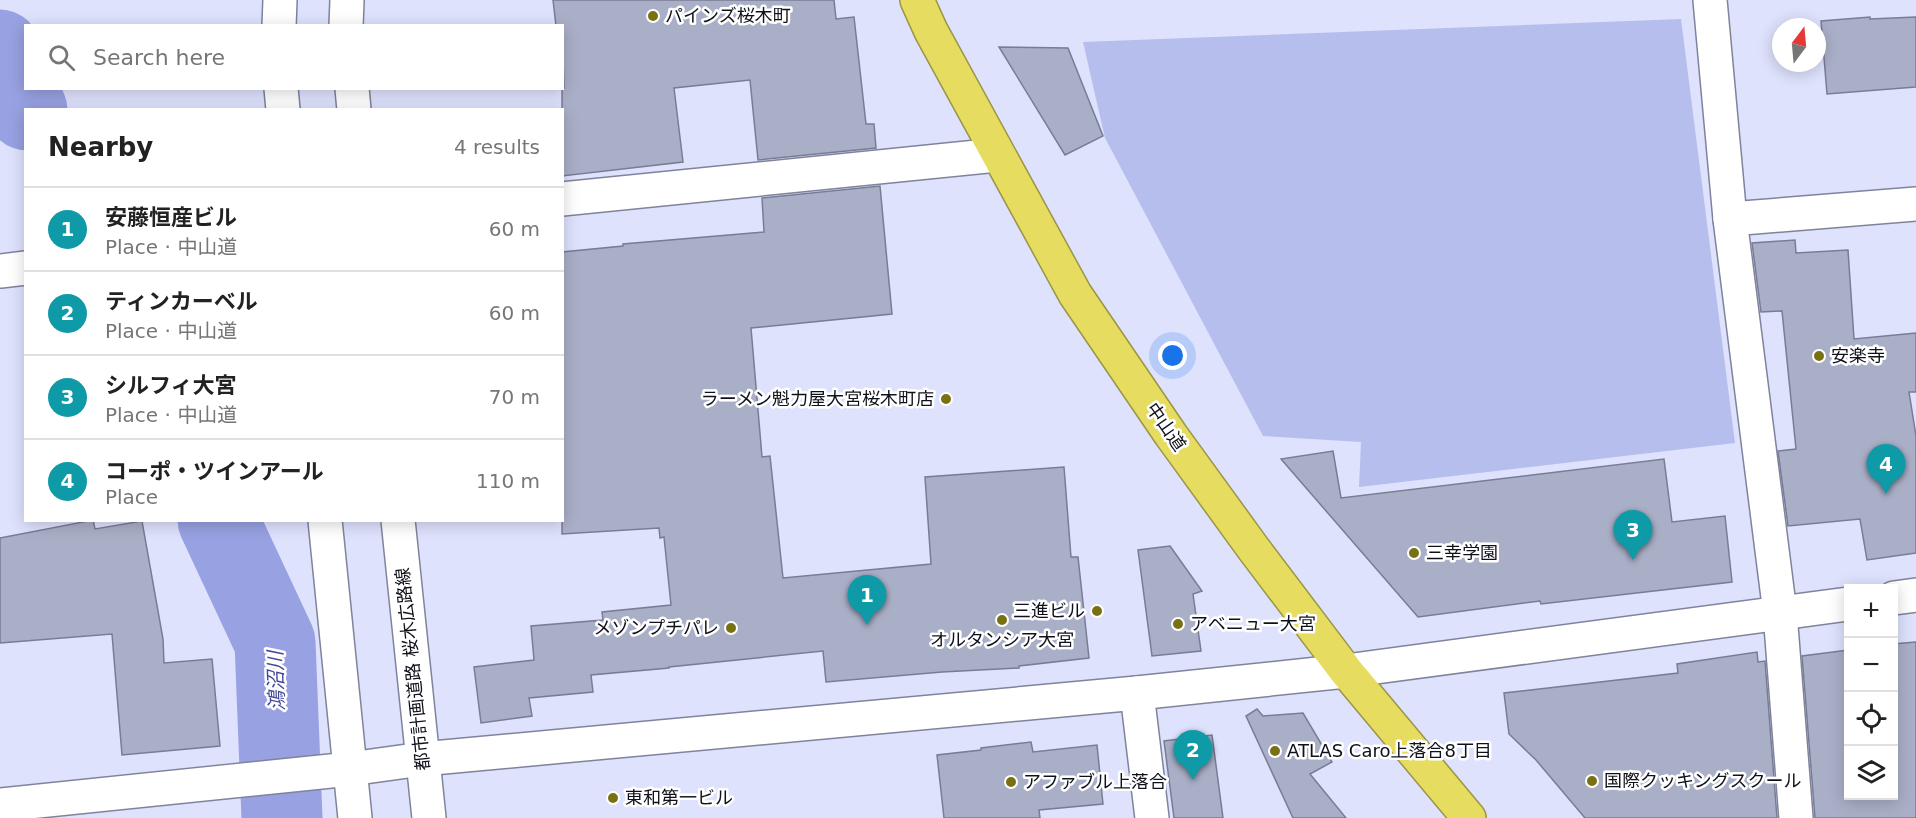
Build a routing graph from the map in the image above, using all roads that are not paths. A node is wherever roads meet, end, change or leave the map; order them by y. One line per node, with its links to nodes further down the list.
1 (280, 0): 5 (street)
2 (347, 0): 6 (street)
3 (917, 0): 11 (highway, 中山道)
4 (1710, 0): 14 (street)
5 (279, 24)
6 (346, 24)
7 (280, 90): 9 (street)
8 (352, 90): 10 (street)
9 (283, 108)
10 (354, 108)
11 (998, 155): 12 (street); 23 (highway, 中山道)
12 (564, 199)
13 (1916, 204): 14 (street)
14 (1730, 219): 22 (street)
15 (24, 268): 16 (street)
16 (0, 271)
17 (325, 522): 26 (street)
18 (398, 522): 25 (street, 都市計画道路 桜木広路線)
19 (1916, 595): 20 (street)
20 (1898, 597)
21 (1844, 605): 22 (street)
22 (1780, 613): 23 (street); 32 (street)
23 (1346, 671): 24 (street); 31 (highway, 中山道)
24 (1137, 693): 25 (street); 30 (street)
25 (422, 759): 26 (street); 29 (street, 都市計画道路 桜木広路線)
26 (350, 769): 27 (street); 28 (street)
27 (0, 805)
28 (355, 818)
29 (429, 818)
30 (1152, 818)
31 (1469, 818)
32 (1796, 818)

